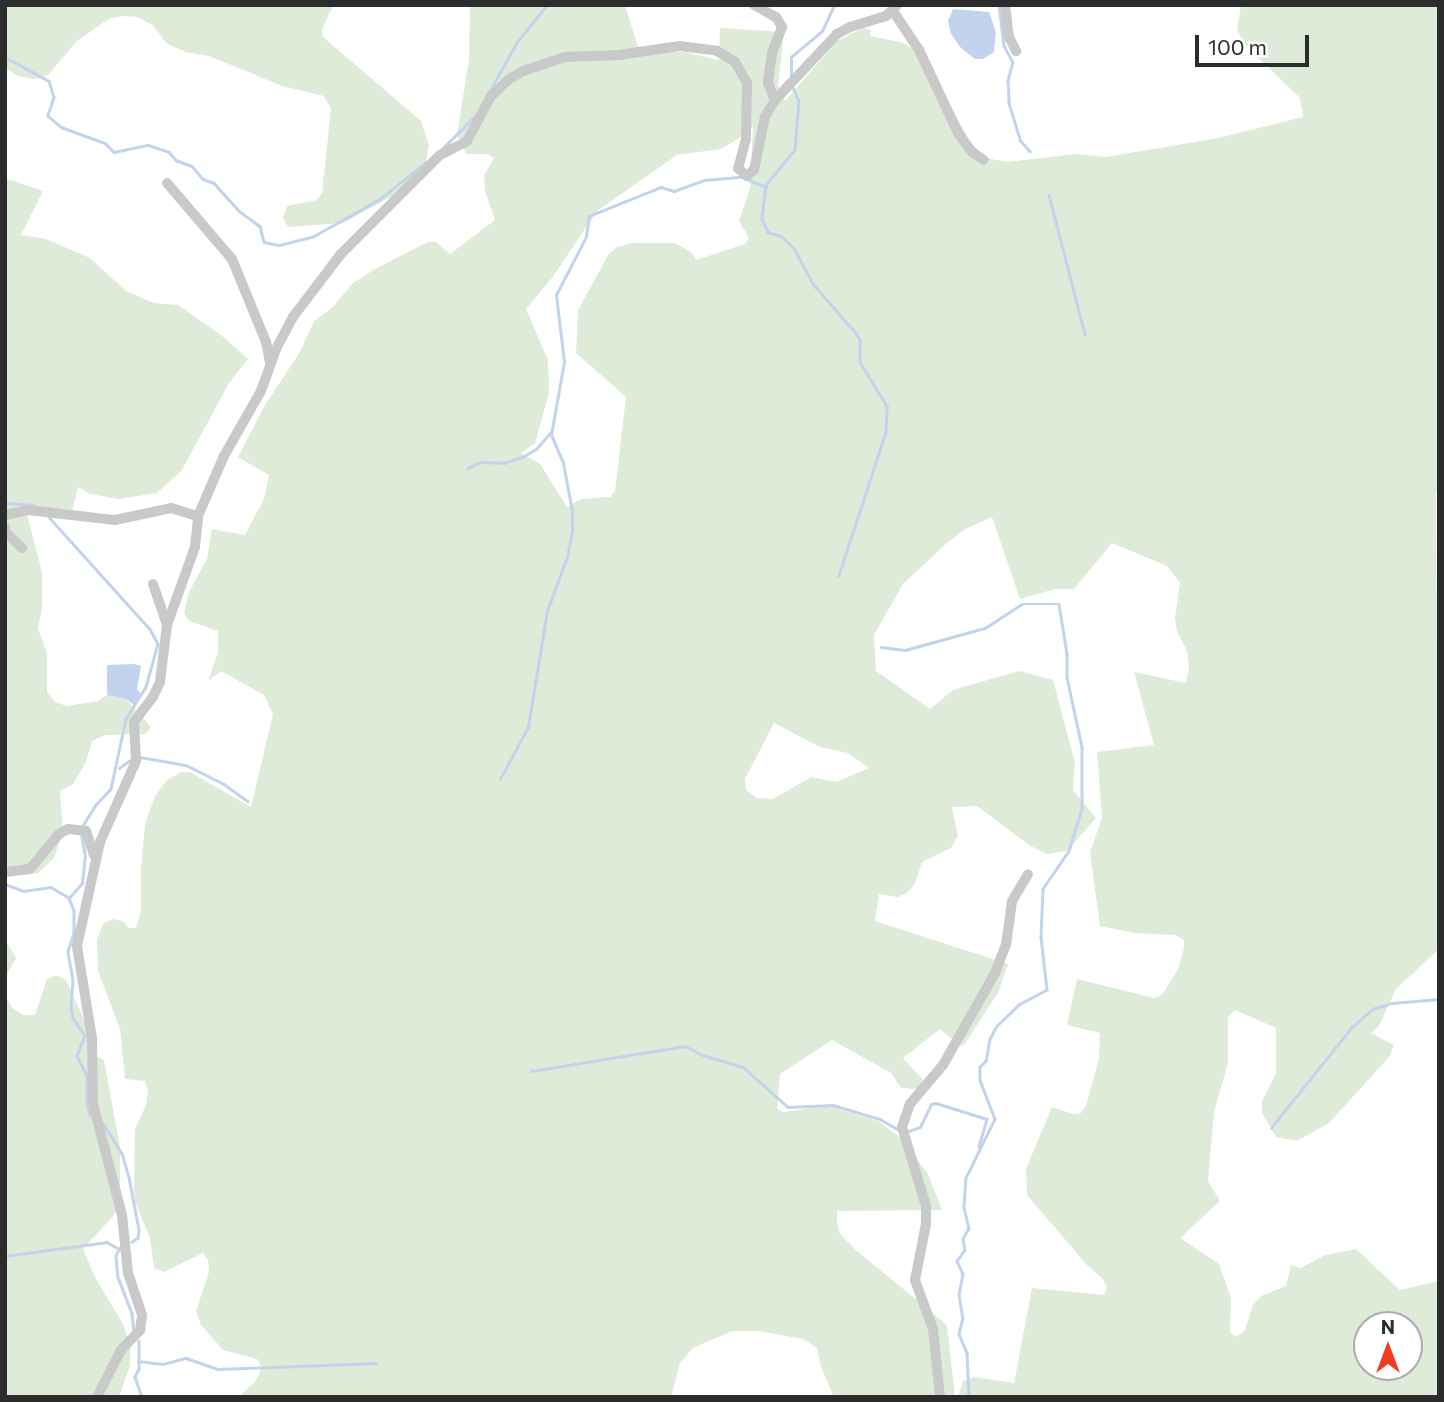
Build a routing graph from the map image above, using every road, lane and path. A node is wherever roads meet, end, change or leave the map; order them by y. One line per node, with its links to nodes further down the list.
1 (754, 5): 5 (street)
2 (1005, 5): 4 (street)
3 (895, 8): 5 (street); 6 (street)
4 (1016, 51)
5 (775, 100): 8 (street)
6 (984, 160)
7 (167, 183): 8 (street)
8 (270, 362): 10 (street)
9 (5, 515): 10 (street)
10 (198, 516): 14 (street)
11 (5, 527): 12 (street)
12 (22, 548)
13 (153, 584): 14 (street)
14 (167, 625): 15 (street)
15 (108, 819): 16 (street); 17 (street)
16 (86, 831): 17 (street); 18 (street)
17 (94, 858): 20 (street)
18 (5, 872)
19 (1028, 874): 21 (street)
20 (97, 1397)
21 (940, 1397)

